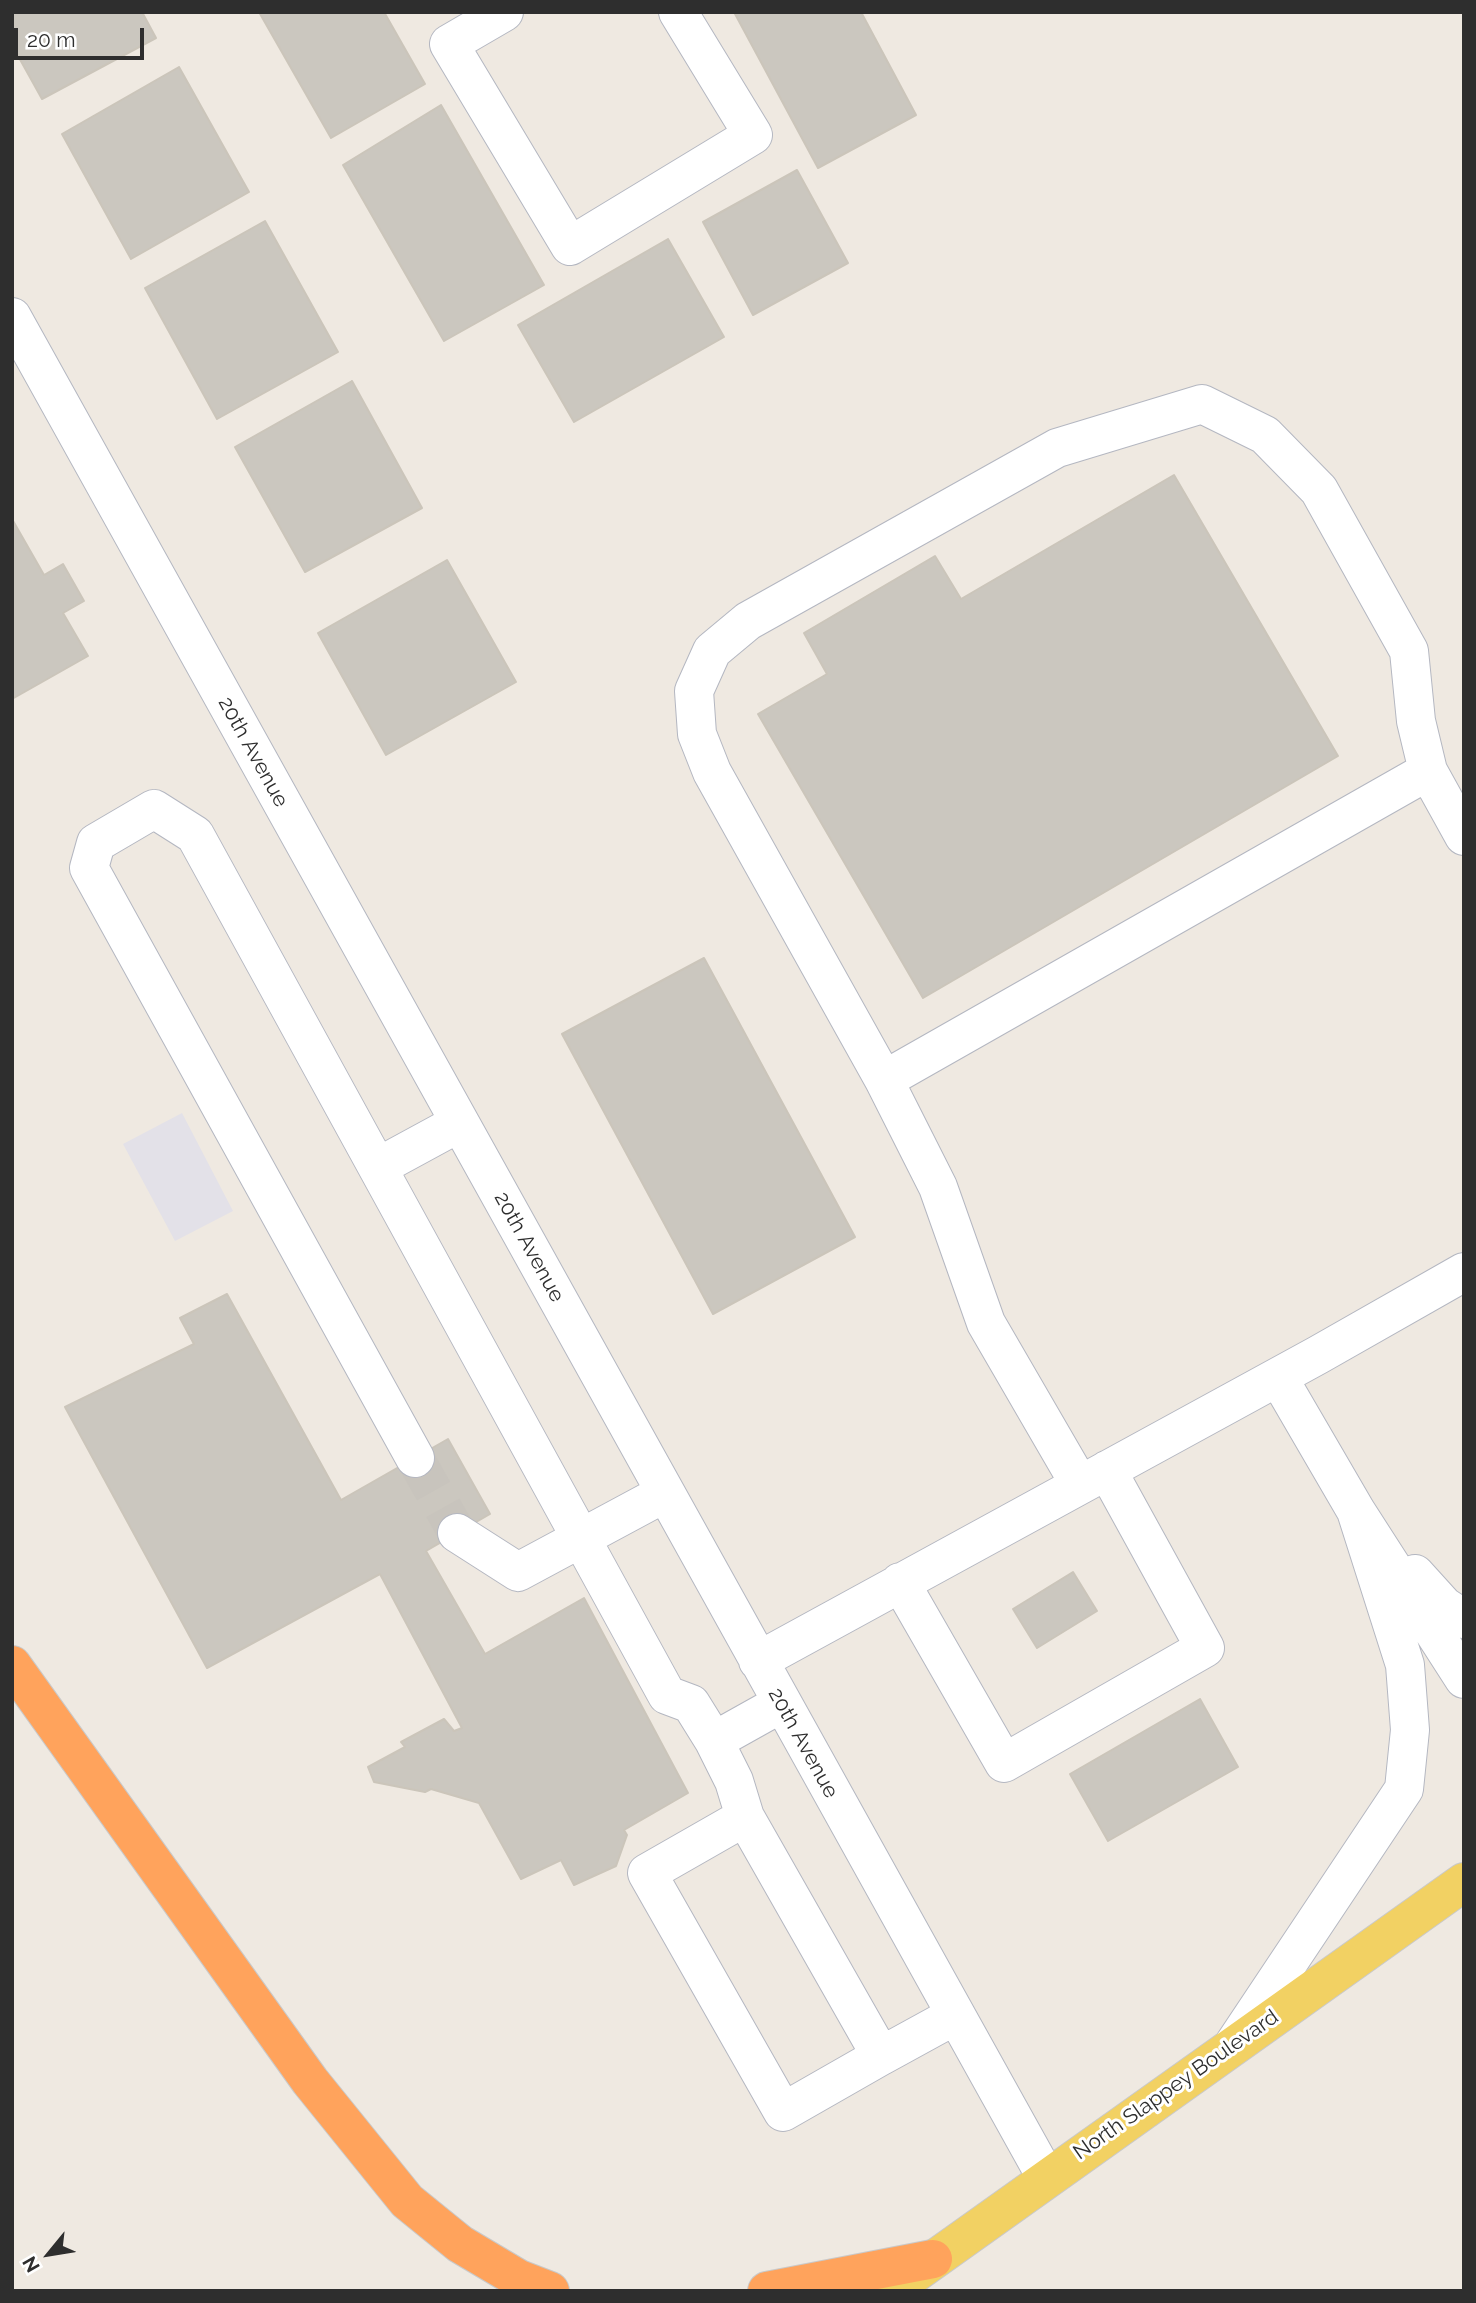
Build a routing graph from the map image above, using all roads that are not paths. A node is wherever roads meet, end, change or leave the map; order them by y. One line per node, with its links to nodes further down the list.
1 (678, 12): 2 (street)
2 (501, 13)
3 (12, 317): 7 (street, 20th Avenue)
4 (1428, 771): 5 (street); 6 (street); 6 (street)
5 (1464, 836)
6 (884, 1080): 12 (street)
7 (459, 1122): 8 (street); 13 (street, 20th Avenue)
8 (377, 1167): 11 (street); 16 (street)
9 (1464, 1272): 10 (street)
10 (1278, 1377): 12 (street); 14 (street)
11 (415, 1458)
12 (1093, 1477): 17 (street); 17 (street)
13 (665, 1493): 16 (street); 19 (street, 20th Avenue)
14 (1356, 1511): 18 (street); 21 (street); 27 (street)
15 (457, 1533): 16 (street)
16 (581, 1538): 23 (street)
17 (900, 1582): 19 (street)
18 (1464, 1619)
19 (758, 1661): 22 (street, 20th Avenue)
20 (12, 1665): 31 (highway)
21 (1464, 1679)
22 (782, 1703): 23 (street); 26 (street, 20th Avenue)
23 (714, 1741): 24 (street)
24 (745, 1817): 28 (street); 28 (street)
25 (1464, 1882): 27 (main road, North Slappey Boulevard)
26 (954, 2016): 28 (street); 29 (street, 20th Avenue)
27 (1234, 2045): 29 (main road, North Slappey Boulevard)
28 (881, 2056)
29 (1046, 2177): 30 (main road, North Slappey Boulevard)
30 (905, 2280): 32 (highway)
31 (550, 2291)
32 (767, 2291)

